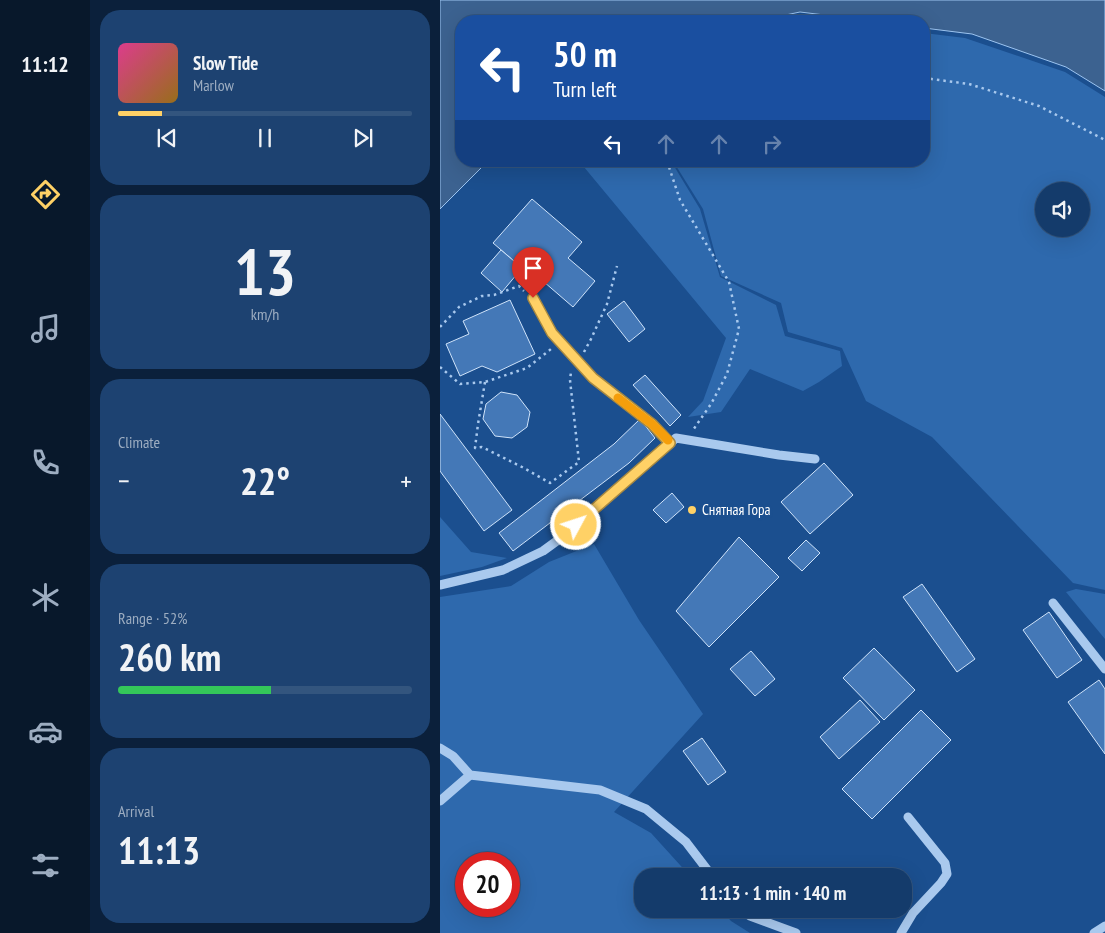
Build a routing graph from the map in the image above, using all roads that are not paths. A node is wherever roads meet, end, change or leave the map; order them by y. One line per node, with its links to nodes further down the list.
1 (533, 298): 2 (lane)
2 (670, 443): 3 (lane); 4 (lane)
3 (815, 459)
4 (440, 585)
5 (1053, 603): 6 (lane)
6 (1105, 669)
7 (440, 748): 8 (lane)
8 (470, 776): 9 (lane); 11 (lane)
9 (440, 801)
10 (908, 817): 15 (lane)
11 (706, 868)
12 (755, 918): 14 (lane)
13 (1105, 926): 16 (lane)
14 (796, 933)
15 (901, 933)
16 (1094, 933)

